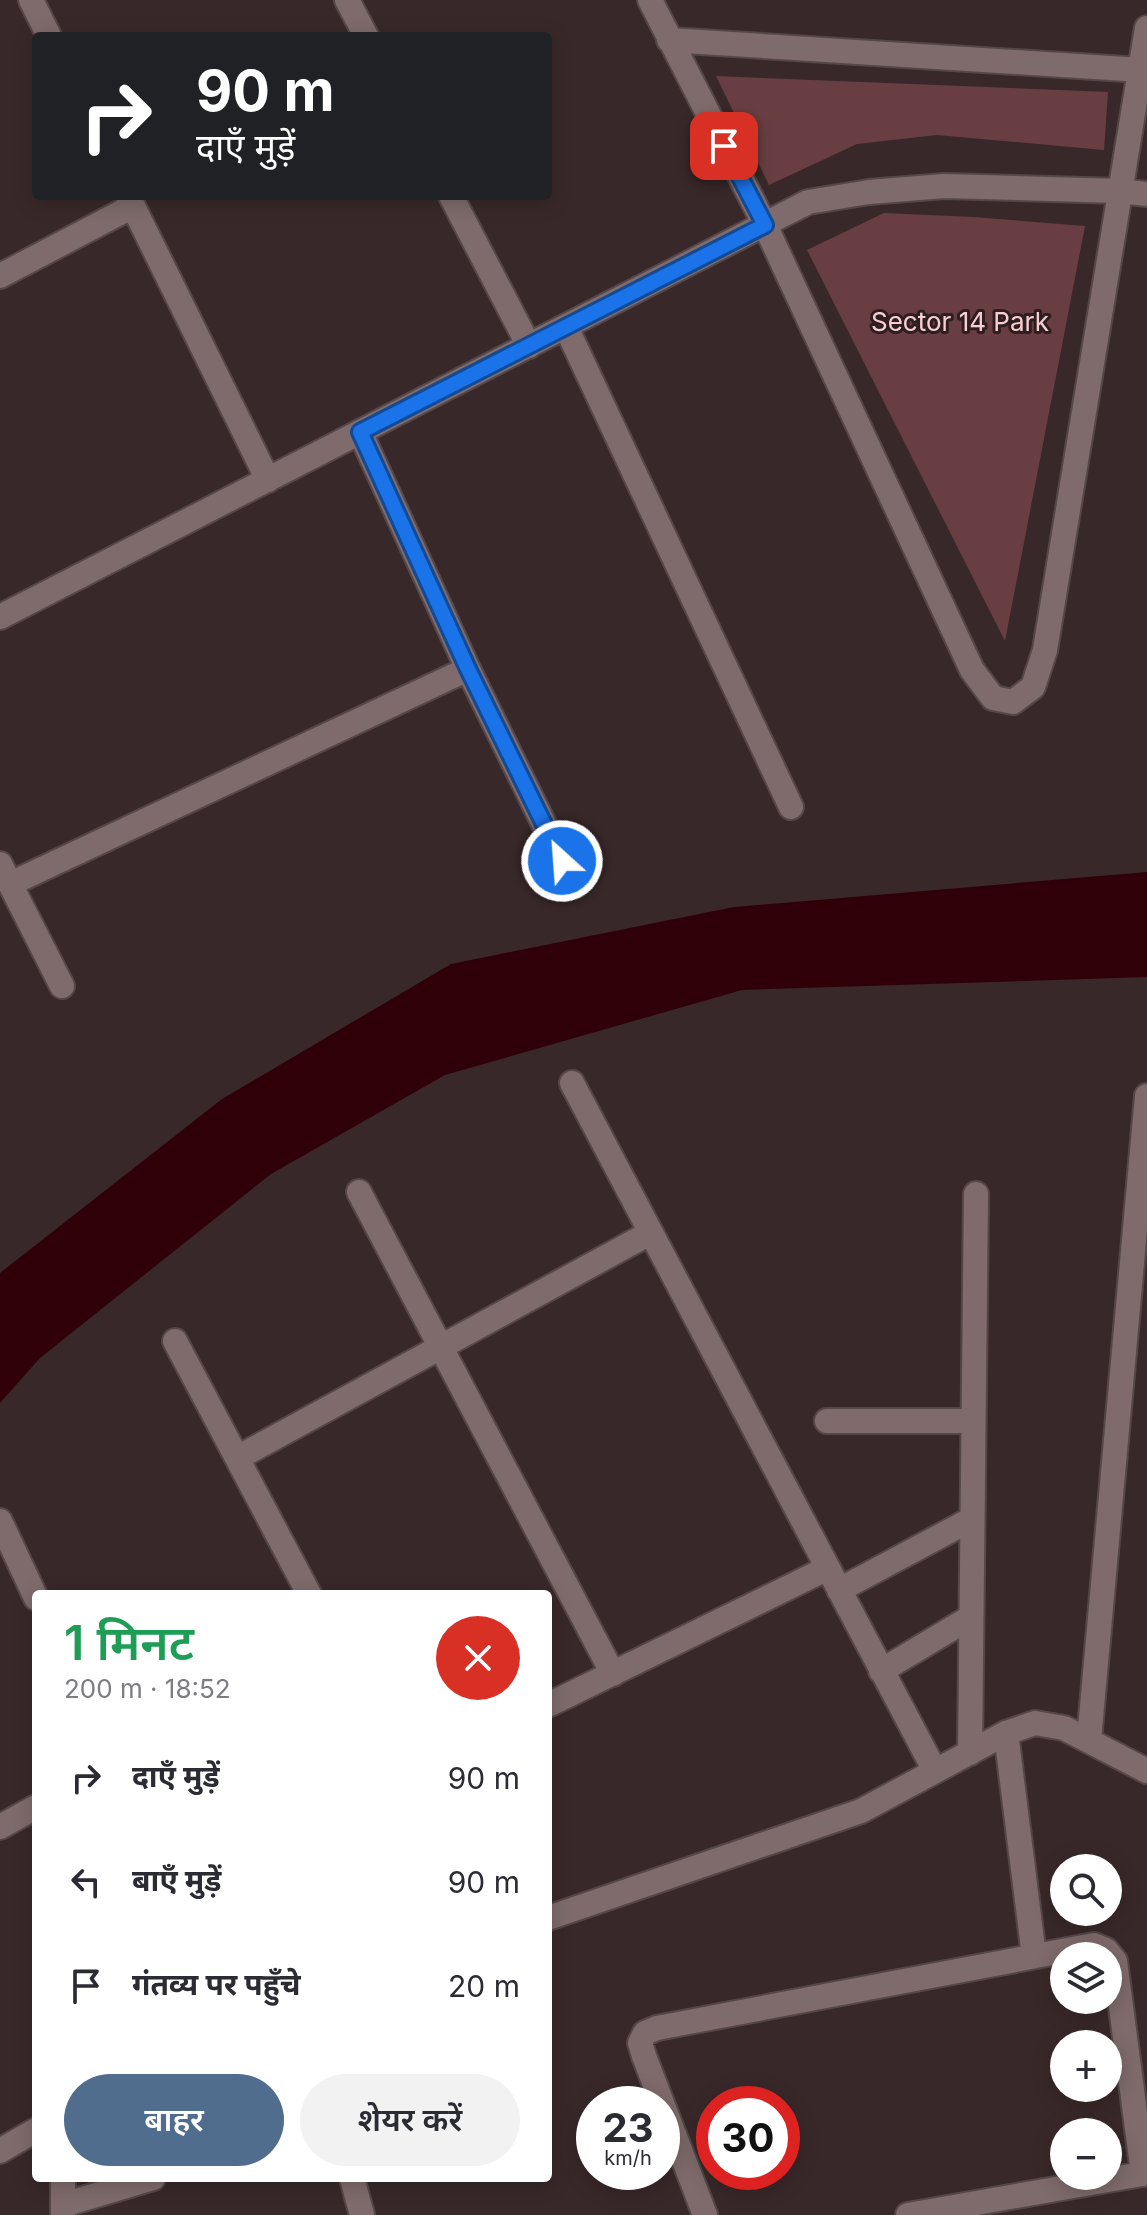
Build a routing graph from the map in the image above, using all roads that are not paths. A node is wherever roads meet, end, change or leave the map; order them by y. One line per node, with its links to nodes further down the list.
1 (31, 0): 5 (street)
2 (347, 0): 6 (street)
3 (650, 0): 7 (street)
4 (1147, 28): 8 (street)
5 (47, 32)
6 (364, 32)
7 (669, 40): 8 (street); 13 (street)
8 (1141, 70): 9 (street)
9 (1120, 191): 10 (street); 13 (street); 13 (street)
10 (1147, 194)
11 (453, 200): 16 (street)
12 (130, 201): 14 (street); 18 (street)
13 (765, 225): 15 (street)
14 (0, 276)
15 (566, 327): 16 (street); 21 (street)
16 (529, 346): 17 (street)
17 (360, 432): 18 (street); 20 (street)
18 (268, 480): 19 (street)
19 (0, 617)
20 (468, 669): 22 (street); 23 (street)
21 (791, 807)
22 (562, 861)
23 (5, 874): 24 (street)
24 (62, 986)
25 (572, 1083): 29 (street)
26 (1147, 1096): 46 (street)
27 (359, 1192): 31 (street)
28 (976, 1194): 33 (street)
29 (650, 1233): 31 (street); 37 (street)
30 (175, 1341): 34 (street)
31 (441, 1347): 34 (street); 43 (street)
32 (827, 1421): 33 (street)
33 (973, 1421): 35 (street)
34 (237, 1458): 39 (street)
35 (972, 1519): 40 (street); 41 (street)
36 (0, 1521): 38 (street)
37 (828, 1568): 40 (street); 43 (street)
38 (32, 1590)
39 (307, 1590)
40 (839, 1590): 42 (street)
41 (971, 1617): 42 (street); 47 (street)
42 (881, 1671): 48 (street)
43 (613, 1674): 44 (street)
44 (552, 1703)
45 (1006, 1733): 46 (street); 47 (street); 53 (street)
46 (1089, 1740): 49 (street)
47 (970, 1753): 48 (street)
48 (935, 1771): 52 (street)
49 (1147, 1771)
50 (32, 1809): 51 (street)
51 (0, 1827)
52 (552, 1917)
53 (1034, 1956): 56 (street); 62 (street)
54 (32, 2132): 55 (street)
55 (0, 2151)
56 (1145, 2174): 63 (street)
57 (63, 2182): 60 (street)
58 (142, 2182): 60 (street)
59 (353, 2182): 61 (street)
60 (63, 2210)
61 (362, 2215)
62 (705, 2215)
63 (908, 2215)

